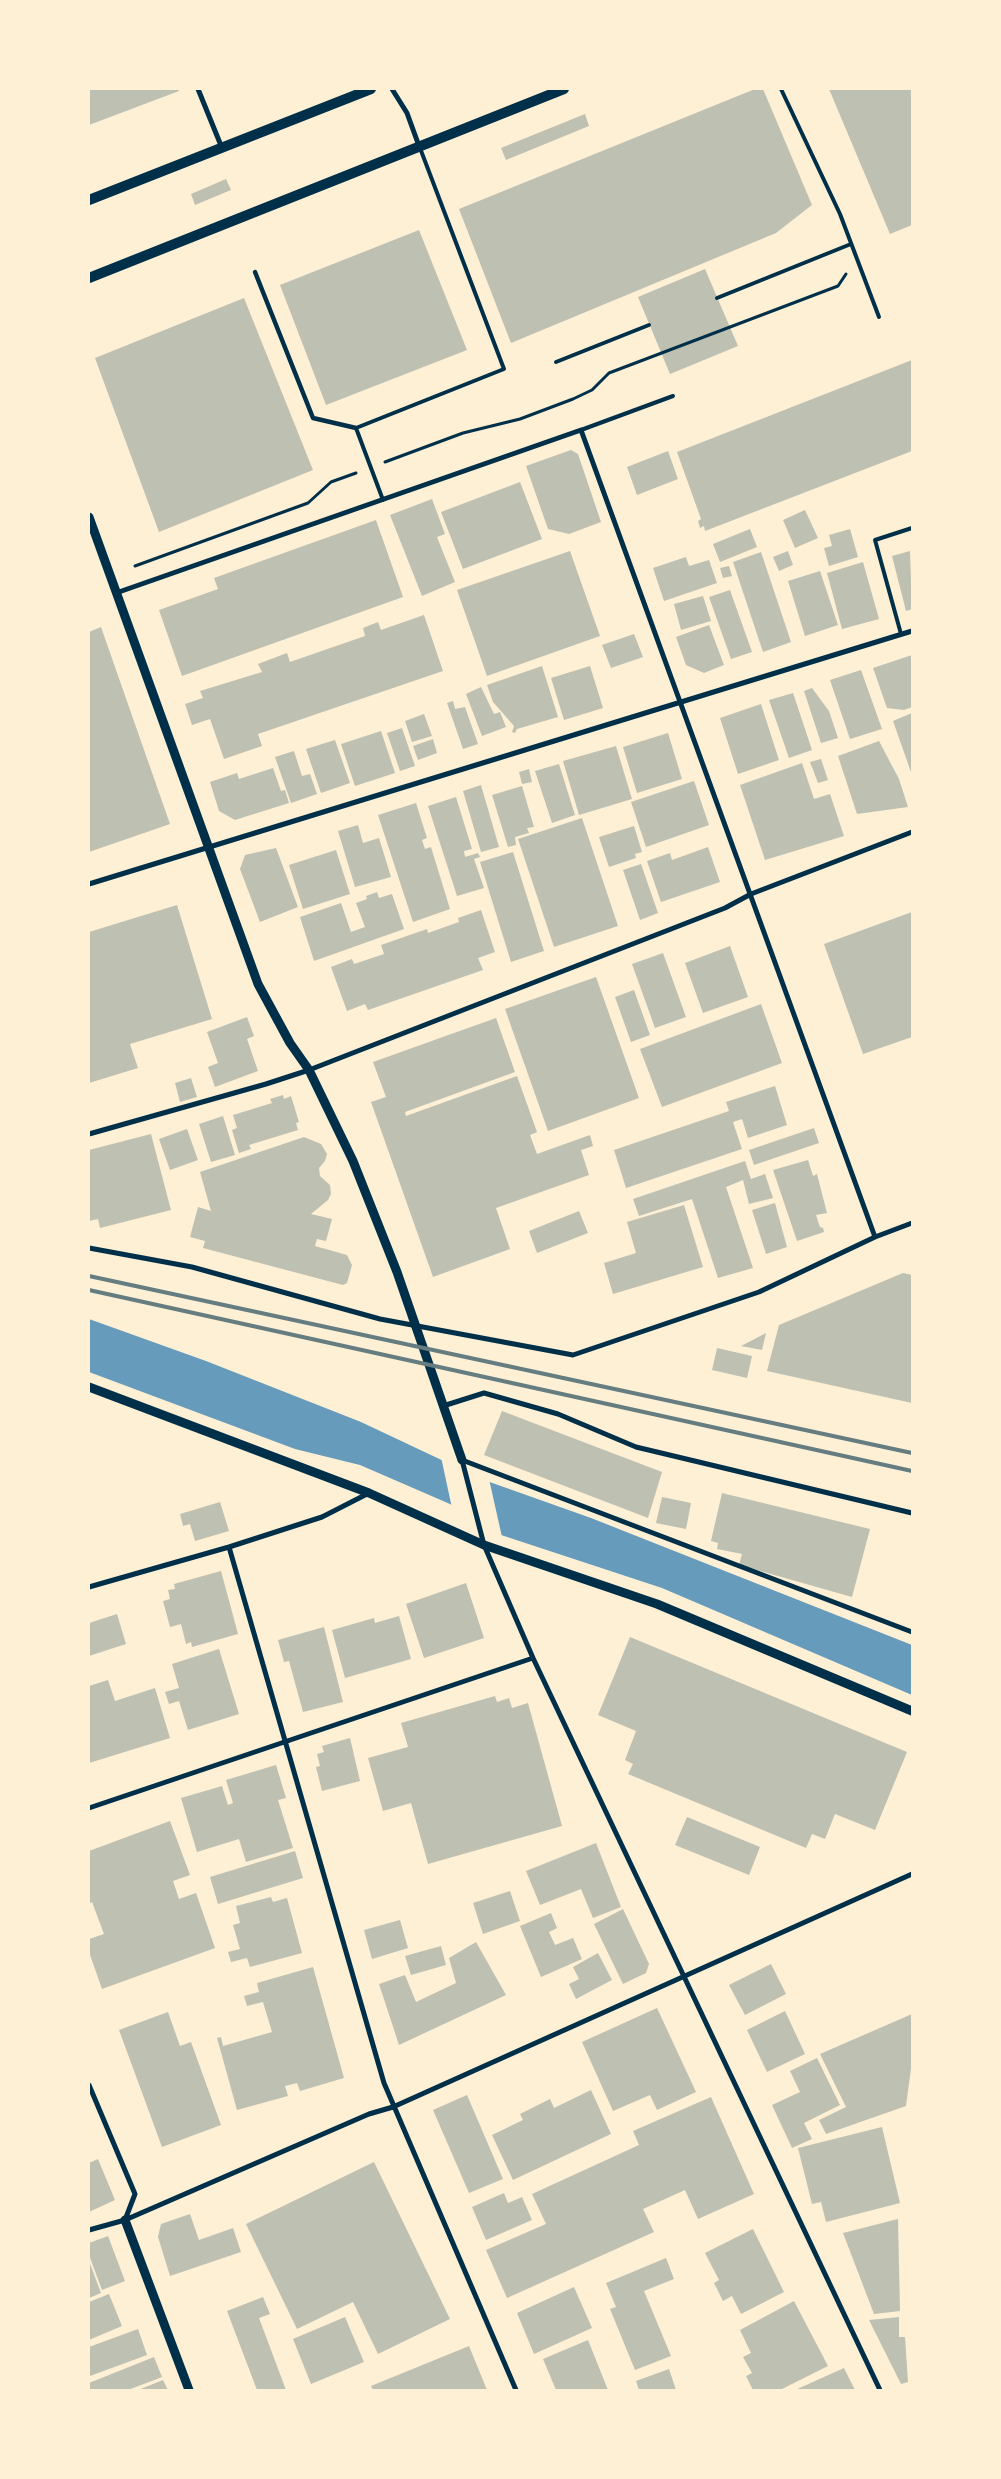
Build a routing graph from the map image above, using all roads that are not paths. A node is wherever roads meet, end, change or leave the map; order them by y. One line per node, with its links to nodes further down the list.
1 (198, 89): 7 (street)
2 (371, 89): 7 (main road)
3 (392, 89): 6 (street)
4 (564, 89): 6 (main road)
5 (781, 89): 9 (lane)
6 (419, 146): 11 (main road); 17 (lane)
7 (222, 148): 8 (main road)
8 (89, 200)
9 (851, 244): 12 (lane); 13 (lane)
10 (255, 272): 17 (street)
11 (89, 278)
12 (717, 298)
13 (879, 317)
14 (649, 325): 15 (lane)
15 (556, 362)
16 (673, 396): 18 (lane)
17 (356, 428): 19 (lane)
18 (581, 430): 19 (street); 25 (street)
19 (383, 500): 22 (street)
20 (89, 517): 22 (street)
21 (912, 528): 24 (lane)
22 (116, 594): 27 (street)
23 (912, 631): 24 (street)
24 (901, 634): 25 (street)
25 (682, 703): 27 (street); 29 (street)
26 (912, 832): 29 (street)
27 (209, 847): 28 (street); 30 (street)
28 (89, 884)
29 (751, 894): 30 (street); 33 (street)
30 (309, 1070): 31 (street); 35 (street)
31 (89, 1134)
32 (912, 1223): 33 (street)
33 (875, 1237): 35 (street)
34 (89, 1248): 35 (street)
35 (415, 1325): 37 (street)
36 (89, 1387): 39 (street)
37 (443, 1406): 38 (street); 40 (street)
38 (462, 1461): 41 (street); 44 (street)
39 (369, 1493): 41 (street); 42 (street)
40 (912, 1513)
41 (484, 1545): 45 (street); 46 (street)
42 (229, 1547): 43 (street); 47 (street)
43 (89, 1587)
44 (912, 1632)
45 (533, 1658): 47 (street); 50 (street)
46 (912, 1711)
47 (286, 1742): 48 (street); 52 (street)
48 (89, 1808)
49 (912, 1874): 50 (street)
50 (684, 1975): 52 (street); 57 (street)
51 (89, 2085): 53 (street)
52 (393, 2107): 53 (street); 56 (street)
53 (125, 2220): 54 (street); 55 (street)
54 (89, 2230)
55 (189, 2390)
56 (516, 2390)
57 (880, 2390)

